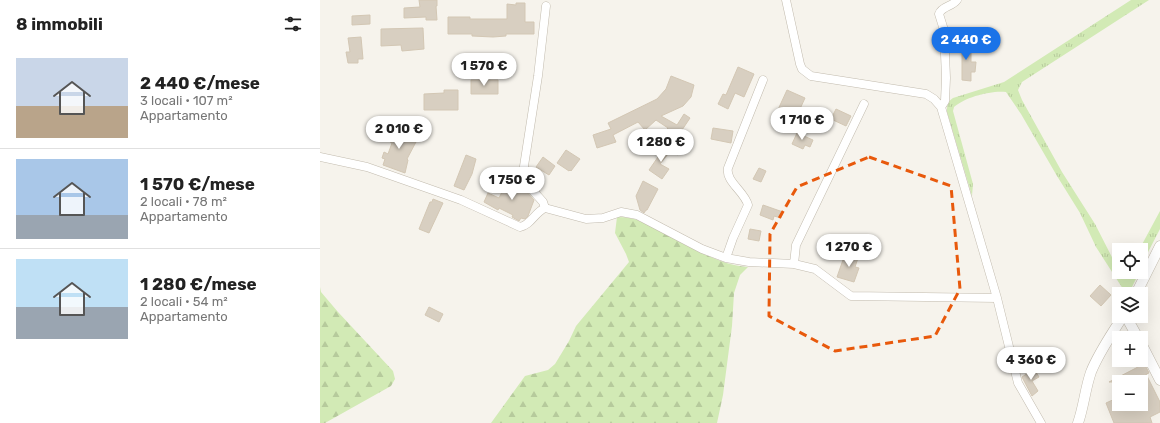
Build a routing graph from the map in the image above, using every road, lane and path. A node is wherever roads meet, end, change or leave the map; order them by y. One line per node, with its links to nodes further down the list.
1 (786, 0): 6 (street)
2 (957, 0): 6 (street)
3 (546, 6): 8 (street)
4 (763, 80): 10 (street)
5 (864, 104): 11 (street)
6 (941, 107): 13 (street)
7 (320, 157): 8 (street)
8 (546, 208): 10 (street)
9 (1160, 246): 12 (street)
10 (726, 258): 11 (street)
11 (794, 264): 13 (street)
12 (1140, 287)
13 (997, 298): 17 (street)
14 (1119, 323): 18 (street)
15 (1148, 357): 16 (street)
16 (1160, 380)
17 (1041, 423)
18 (1078, 423)

